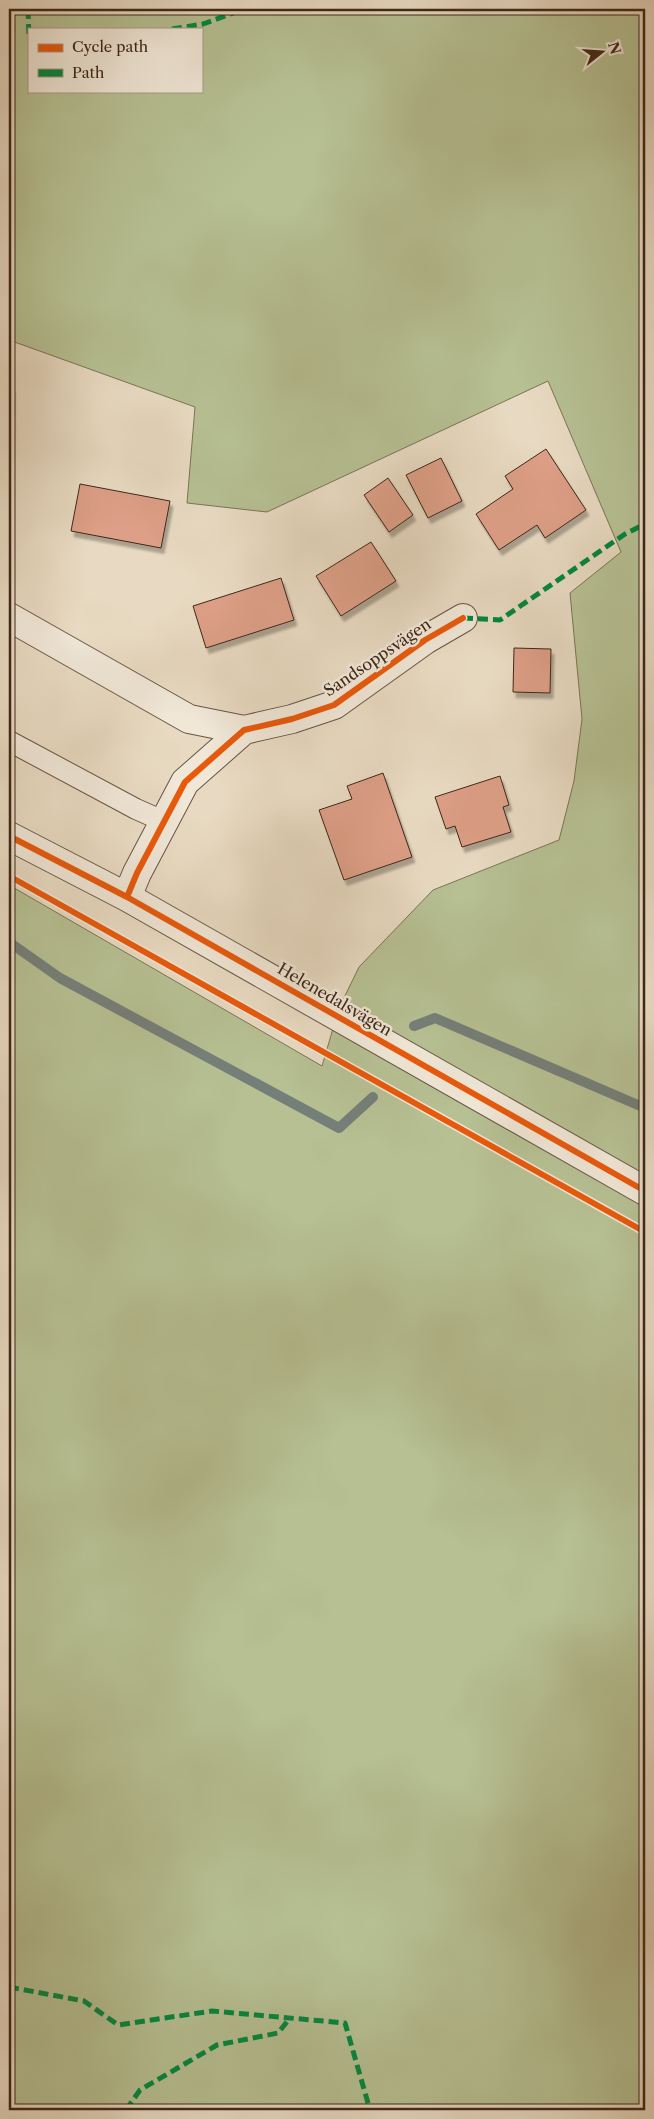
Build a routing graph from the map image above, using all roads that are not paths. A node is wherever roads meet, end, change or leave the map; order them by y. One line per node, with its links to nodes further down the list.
1 (9, 617): 3 (street, Sandsoppsvägen)
2 (463, 618): 3 (street, Sandsoppsvägen)
3 (244, 730): 5 (street, Sandsoppsvägen)
4 (9, 741): 5 (lane)
5 (163, 821): 7 (street, Sandsoppsvägen)
6 (9, 836): 7 (street, Helenedalsvägen)
7 (127, 897): 8 (street, Helenedalsvägen)
8 (645, 1191)

